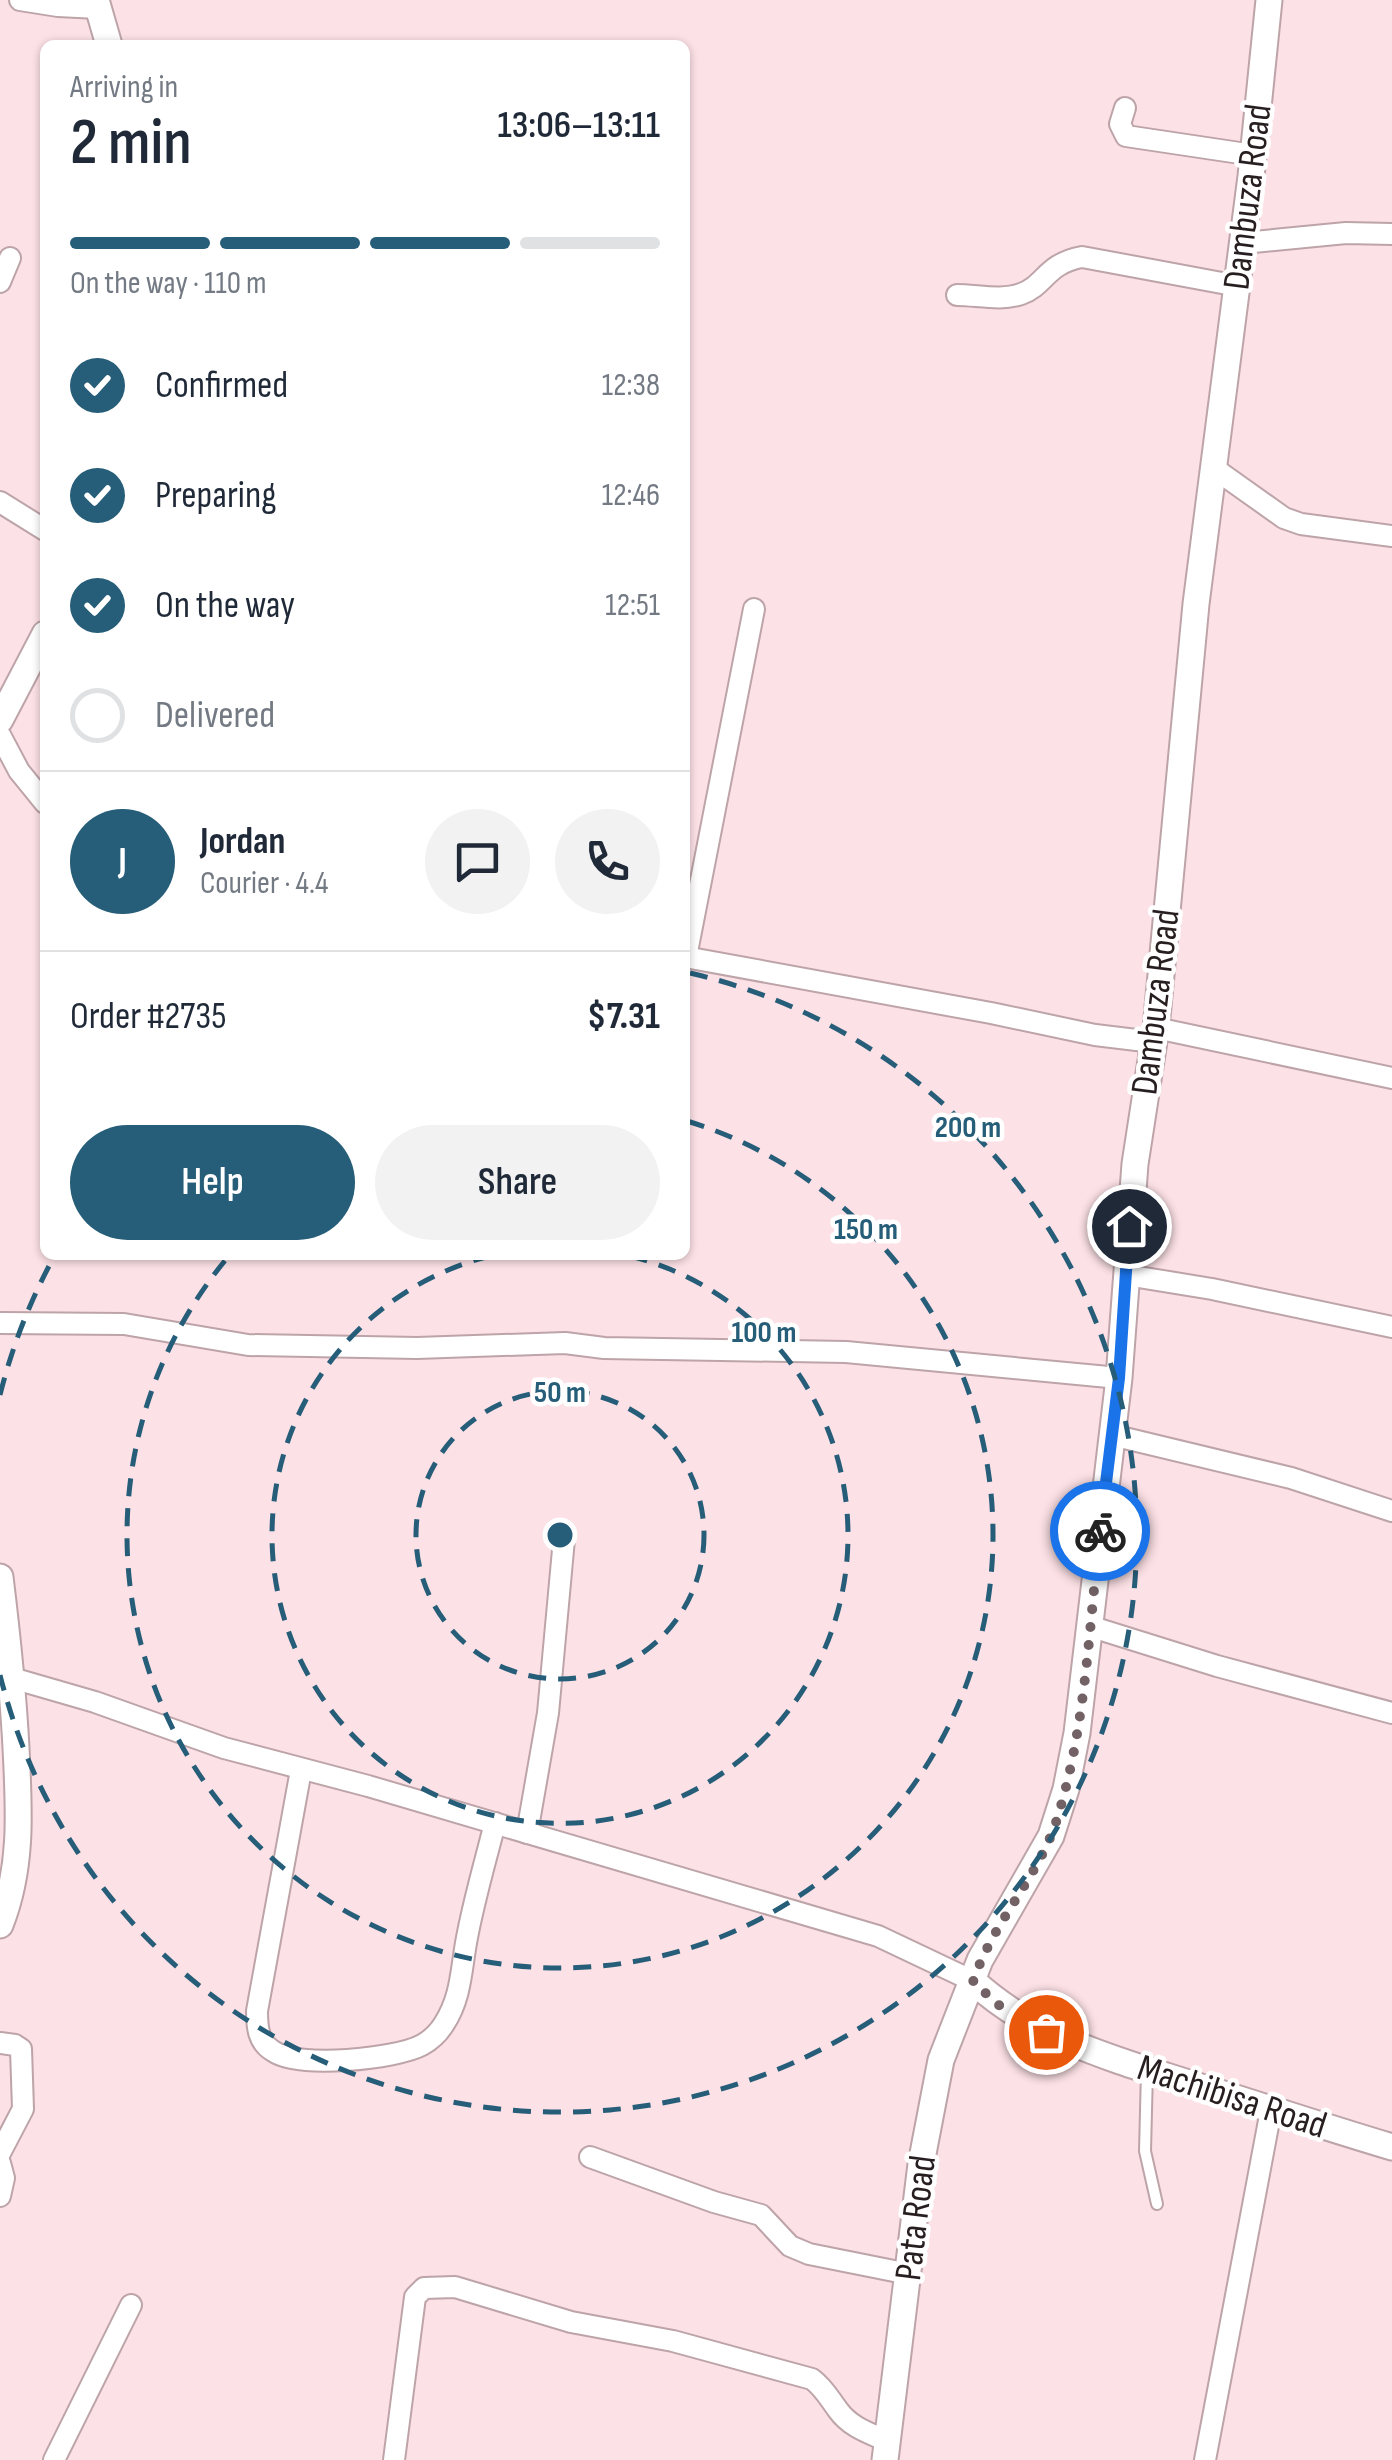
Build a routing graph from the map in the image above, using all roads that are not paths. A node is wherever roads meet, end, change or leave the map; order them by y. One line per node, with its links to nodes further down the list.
1 (20, 0): 3 (street)
2 (1269, 0): 6 (street, Dambuza Road)
3 (97, 4): 4 (street)
4 (108, 40)
5 (1125, 108): 6 (street)
6 (1254, 155): 8 (street, Dambuza Road)
7 (1392, 234): 8 (street)
8 (1243, 244): 11 (street, Dambuza Road)
9 (10, 258): 10 (street)
10 (0, 282)
11 (1238, 286): 12 (street); 13 (street, Dambuza Road)
12 (957, 294)
13 (1216, 469): 16 (street); 24 (street, Dambuza Road)
14 (0, 502): 15 (street)
15 (40, 527)
16 (1392, 536)
17 (754, 609): 22 (street)
18 (40, 644): 19 (street)
19 (0, 720)
20 (0, 735): 21 (street)
21 (40, 797)
22 (690, 937)
23 (690, 958): 24 (street)
24 (1155, 1035): 25 (street); 26 (street, Dambuza Road)
25 (1392, 1078)
26 (1126, 1275): 28 (street); 29 (street, Dambuza Road)
27 (0, 1322): 29 (street)
28 (1392, 1327)
29 (1119, 1378): 30 (street, Dambuza Road)
30 (1112, 1435): 31 (street); 34 (street, Dambuza Road)
31 (1392, 1510)
32 (564, 1540): 39 (street)
33 (0, 1577): 35 (street)
34 (1089, 1626): 36 (street); 41 (street, Dambuza Road)
35 (12, 1678): 37 (street); 40 (street)
36 (1392, 1713)
37 (301, 1770): 38 (street); 38 (street)
38 (495, 1823): 39 (street)
39 (527, 1833): 41 (street)
40 (0, 1925)
41 (973, 1982): 43 (street, Machibisa Road); 51 (street, Pata Road)
42 (0, 2043): 46 (street)
43 (1147, 2070): 44 (street, Machibisa Road); 50 (lane)
44 (1270, 2110): 45 (street, Machibisa Road); 56 (street)
45 (1392, 2147)
46 (0, 2153)
47 (590, 2157): 51 (street)
48 (0, 2164): 49 (street)
49 (0, 2196)
50 (1157, 2204)
51 (910, 2274): 53 (street, Pata Road)
52 (132, 2304): 54 (street)
53 (886, 2450): 55 (street)
54 (54, 2460)
55 (394, 2460)
56 (1205, 2460)

